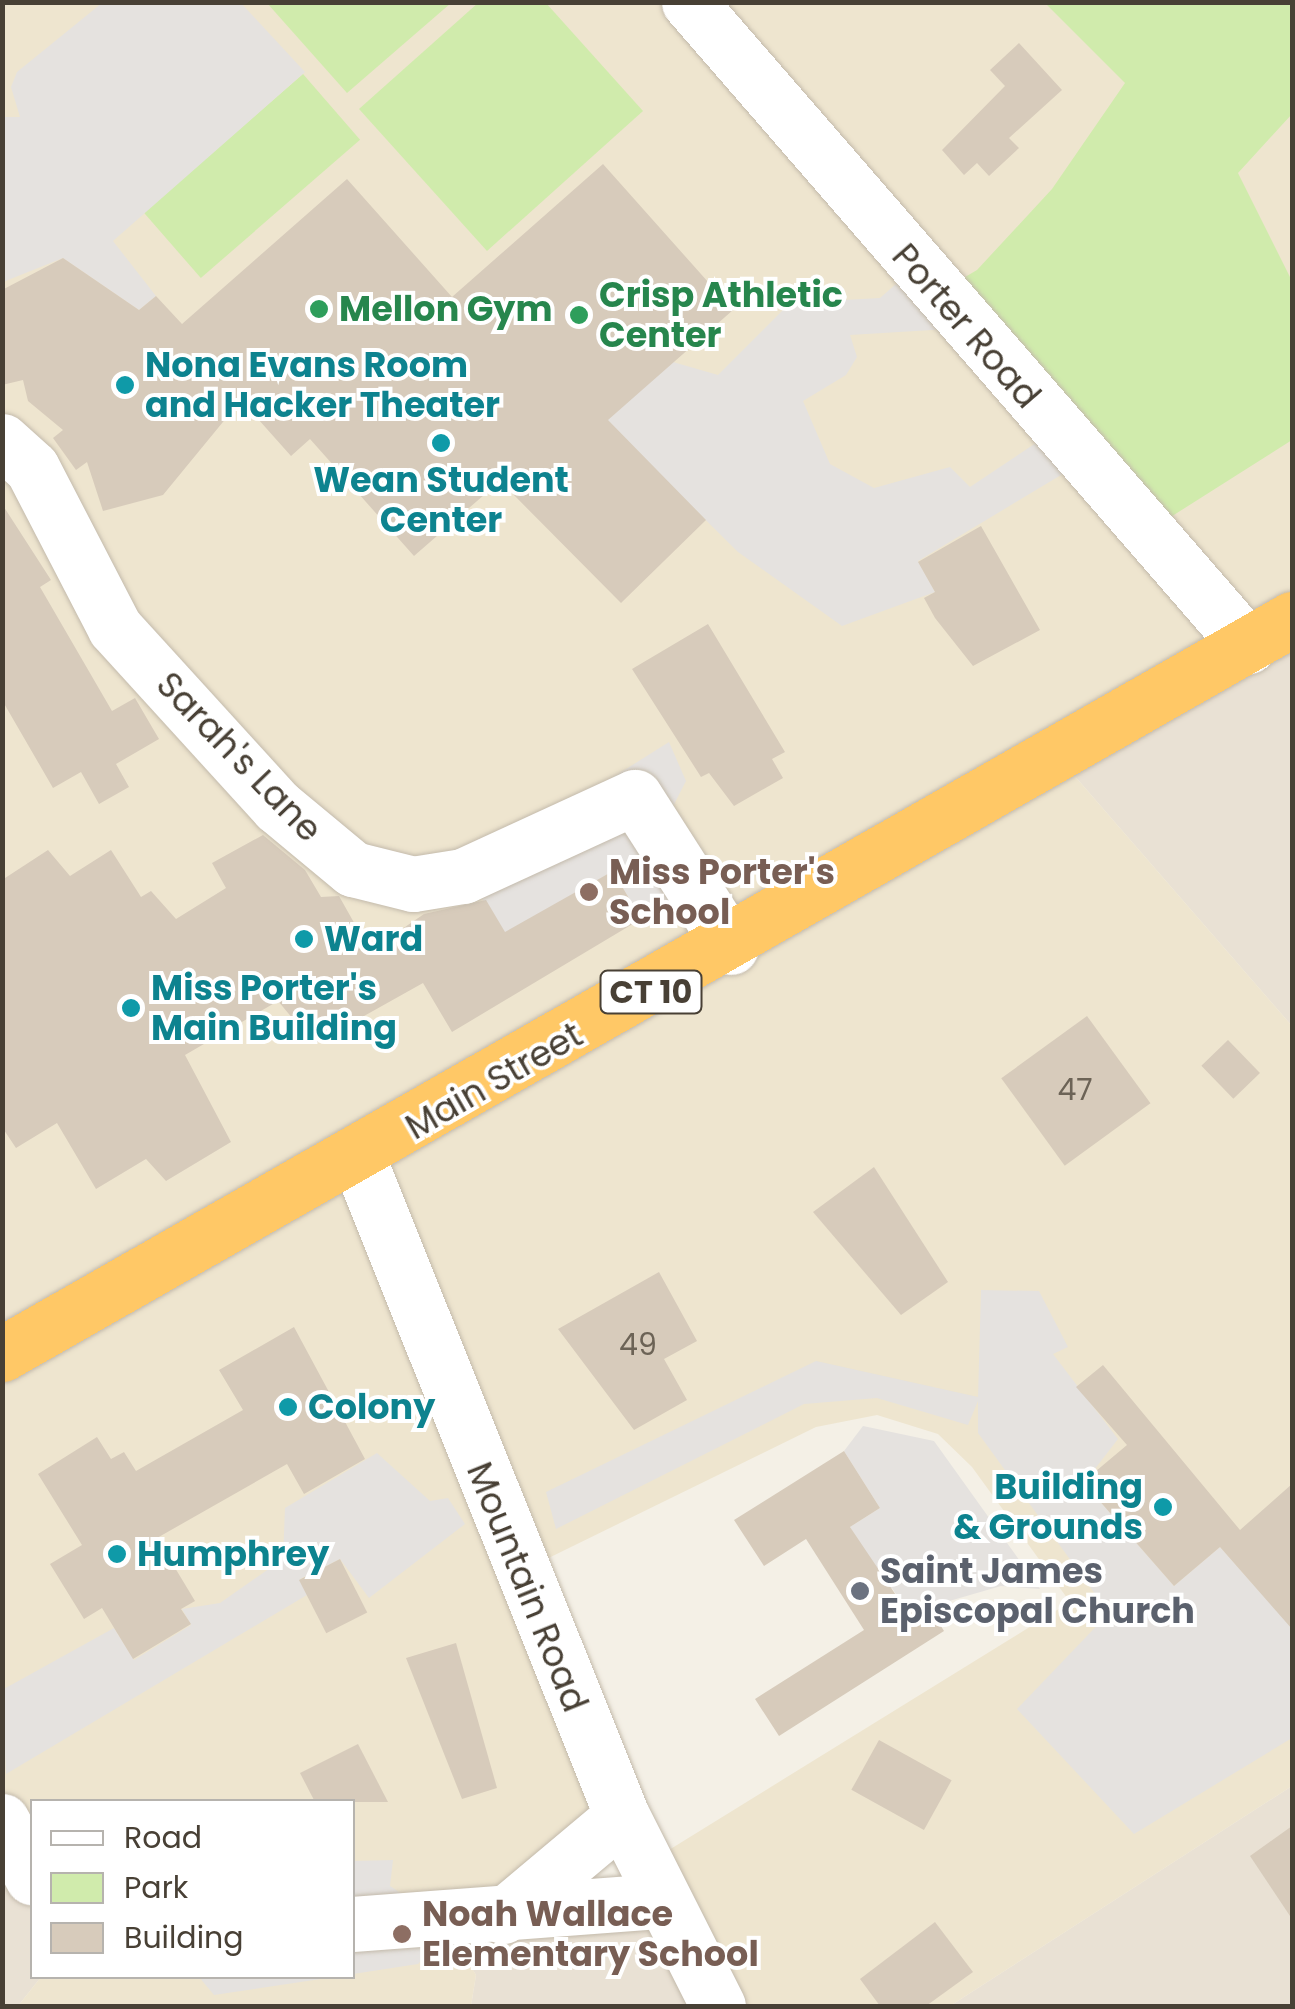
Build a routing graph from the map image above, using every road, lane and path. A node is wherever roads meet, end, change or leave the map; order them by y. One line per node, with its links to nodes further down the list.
1 (689, 2): 3 (street, Porter Road)
2 (2, 441): 4 (street, Sarah's Lane)
3 (1270, 633): 4 (highway, Main Street / CT 10)
4 (731, 946): 5 (highway, Main Street / CT 10)
5 (358, 1158): 6 (highway, Main Street / CT 10); 7 (street, Mountain Road)
6 (2, 1354)
7 (622, 1816): 10 (street, Mountain Road); 11 (street)
8 (2, 1821): 9 (street)
9 (30, 1873)
10 (658, 1901): 11 (street); 13 (street, Mountain Road)
11 (503, 1916): 12 (street)
12 (355, 1924)
13 (718, 2006)

